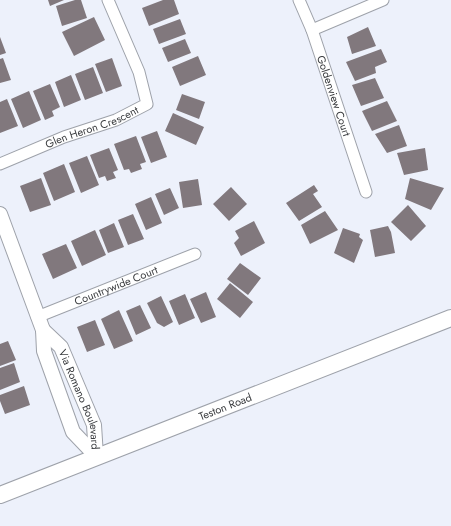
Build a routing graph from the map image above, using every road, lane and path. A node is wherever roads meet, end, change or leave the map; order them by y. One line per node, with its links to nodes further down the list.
1 (108, 0): 5 (street, Glen Heron Crescent)
2 (299, 0): 4 (street, Goldenview Court)
3 (384, 0): 4 (street)
4 (312, 30): 6 (street, Goldenview Court)
5 (0, 164)
6 (366, 192)
7 (0, 214): 10 (street, Via Romano Boulevard)
8 (195, 254): 10 (street, Countrywide Court)
9 (451, 318): 11 (main road, Teston Road)
10 (40, 323): 11 (street, Via Romano Boulevard); 11 (street, Via Romano Boulevard)
11 (96, 456): 12 (main road, Teston Road)
12 (0, 495)

